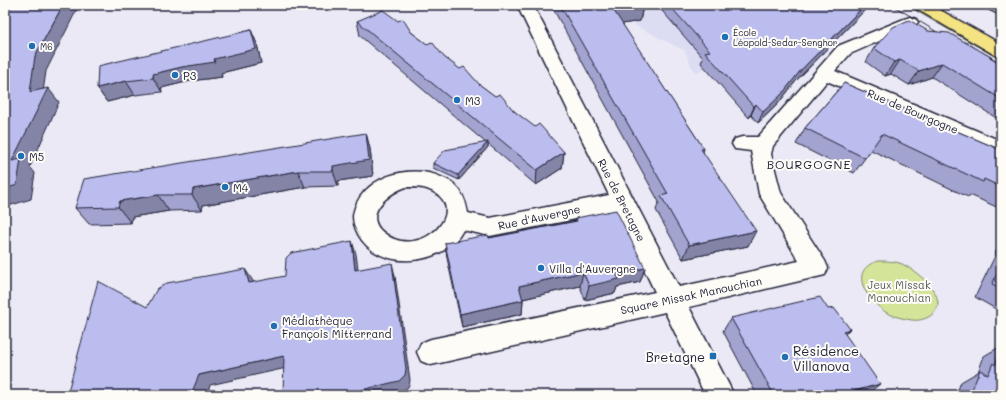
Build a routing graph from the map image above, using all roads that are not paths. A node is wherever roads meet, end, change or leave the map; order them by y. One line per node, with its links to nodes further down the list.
1 (525, 5): 11 (street, Rue de Bretagne)
2 (920, 5): 8 (main road)
3 (944, 5): 7 (main road)
4 (991, 5): 5 (street)
5 (1001, 10)
6 (910, 22): 9 (street)
7 (1001, 36)
8 (1001, 50)
9 (824, 73): 10 (street, Rue de Bourgogne); 13 (street, Square Missak Manouchian)
10 (1001, 149)
11 (622, 201): 12 (street, Rue d'Auvergne); 13 (street, Rue de Bretagne)
12 (456, 220)
13 (672, 299): 14 (street, Square Missak Manouchian); 15 (street, Rue de Bretagne)
14 (431, 352)
15 (720, 395)

